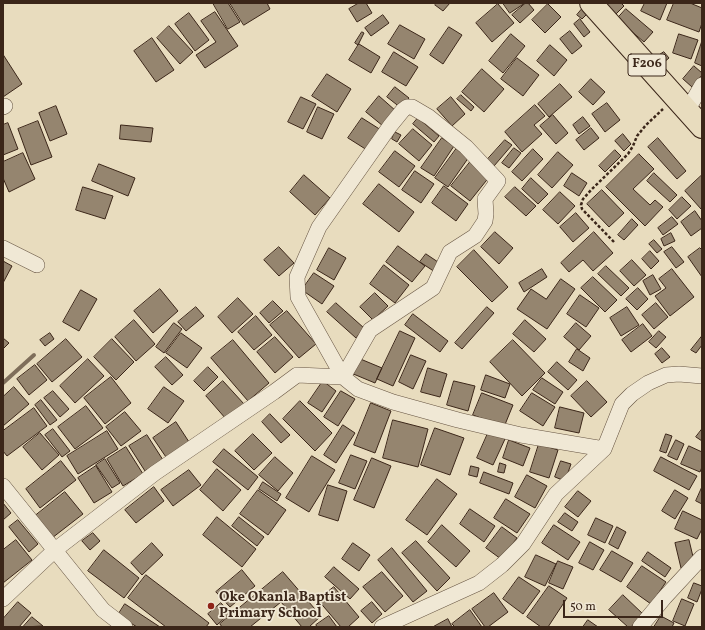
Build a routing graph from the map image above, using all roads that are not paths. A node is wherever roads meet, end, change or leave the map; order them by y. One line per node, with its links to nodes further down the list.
1 (591, 3): 3 (main road, F206)
2 (702, 85): 3 (street)
3 (681, 104): 4 (main road, F206)
4 (702, 128)
5 (3, 248): 6 (street)
6 (37, 265)
7 (702, 376): 9 (street)
8 (343, 378): 8 (street); 9 (street); 11 (street)
9 (604, 450): 15 (street)
10 (3, 486): 11 (street)
11 (55, 550): 13 (street); 14 (street)
12 (702, 557): 16 (street)
13 (3, 599)
14 (125, 627)
15 (382, 627)
16 (640, 627)

